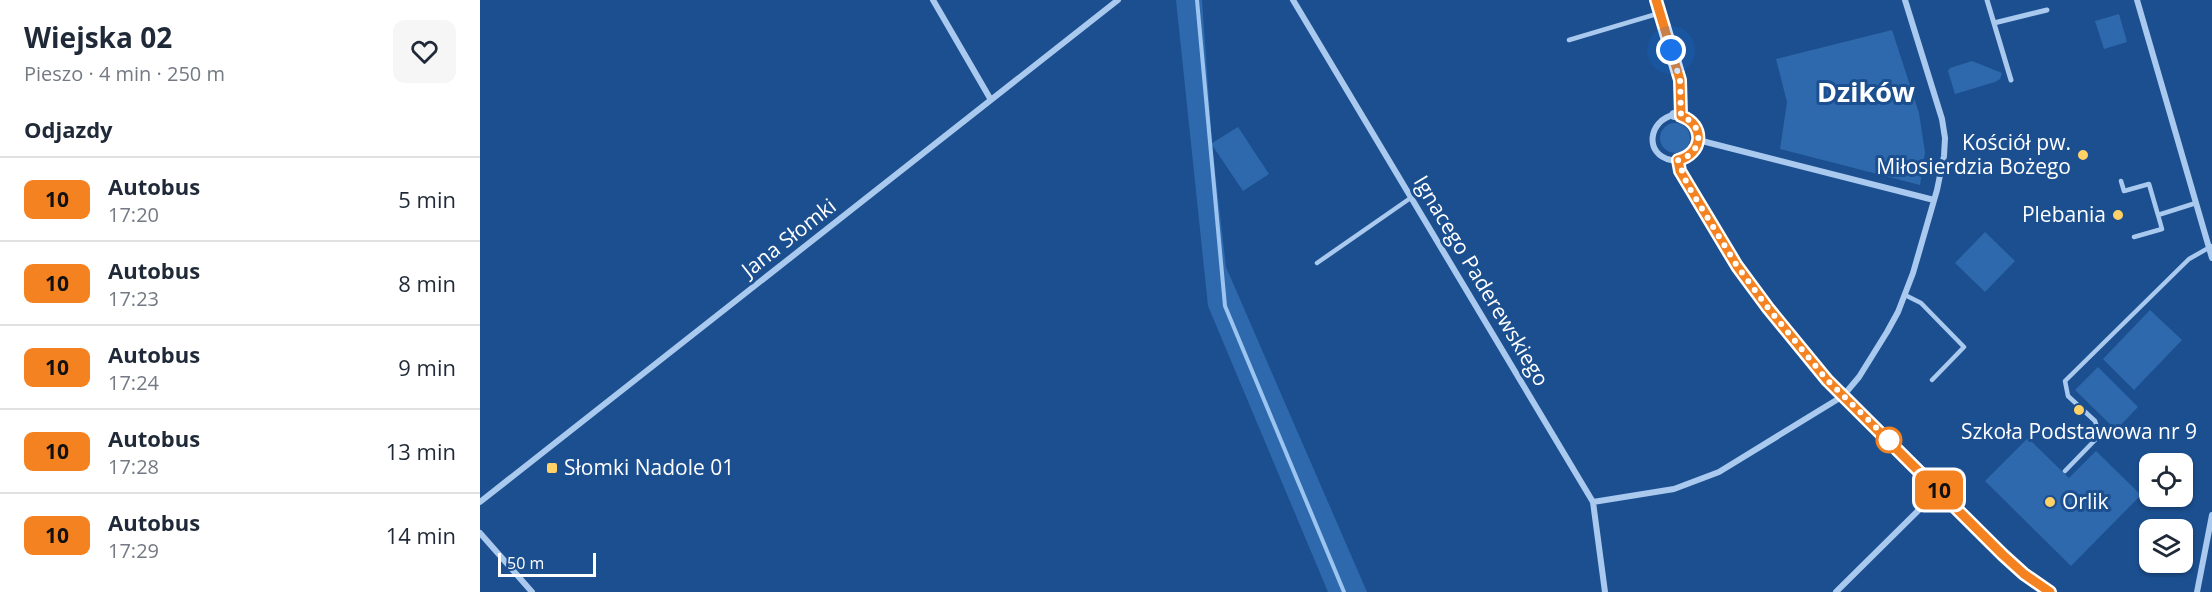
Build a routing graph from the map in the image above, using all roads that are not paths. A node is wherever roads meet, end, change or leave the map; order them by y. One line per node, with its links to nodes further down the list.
1 (933, 0): 13 (street)
2 (1118, 0): 13 (street, Jana Słomki)
3 (1293, 0): 18 (street, Ignacego Paderewskiego)
4 (1656, 0): 9 (street)
5 (1905, 0): 19 (street)
6 (1987, 0): 10 (street)
7 (2137, 0): 20 (street)
8 (2047, 10): 10 (street)
9 (1660, 13): 11 (lane); 14 (street)
10 (1994, 23): 12 (street)
11 (1569, 40)
12 (2011, 80)
13 (991, 100): 31 (street, Jana Słomki)
14 (1677, 115): 15 (street); 16 (street)
15 (1698, 140): 16 (street); 19 (street)
16 (1678, 160): 28 (street)
17 (2121, 181): 21 (lane)
18 (1412, 197): 25 (lane); 32 (street, Ignacego Paderewskiego)
19 (1934, 200): 26 (street)
20 (2196, 203): 21 (lane); 23 (street)
21 (2158, 214): 22 (lane)
22 (2134, 237)
23 (2210, 247): 24 (street); 29 (lane)
24 (2212, 258)
25 (1317, 263)
26 (1905, 295): 27 (lane); 28 (street)
27 (1932, 380)
28 (1843, 396): 30 (street); 32 (street)
29 (2066, 471)
30 (1939, 490): 37 (street); 38 (street)
31 (480, 502)
32 (1593, 502): 36 (street, Ignacego Paderewskiego)
33 (2212, 515): 39 (street)
34 (480, 532): 35 (street)
35 (532, 592)
36 (1605, 592)
37 (1836, 592)
38 (2050, 592)
39 (2197, 592)

